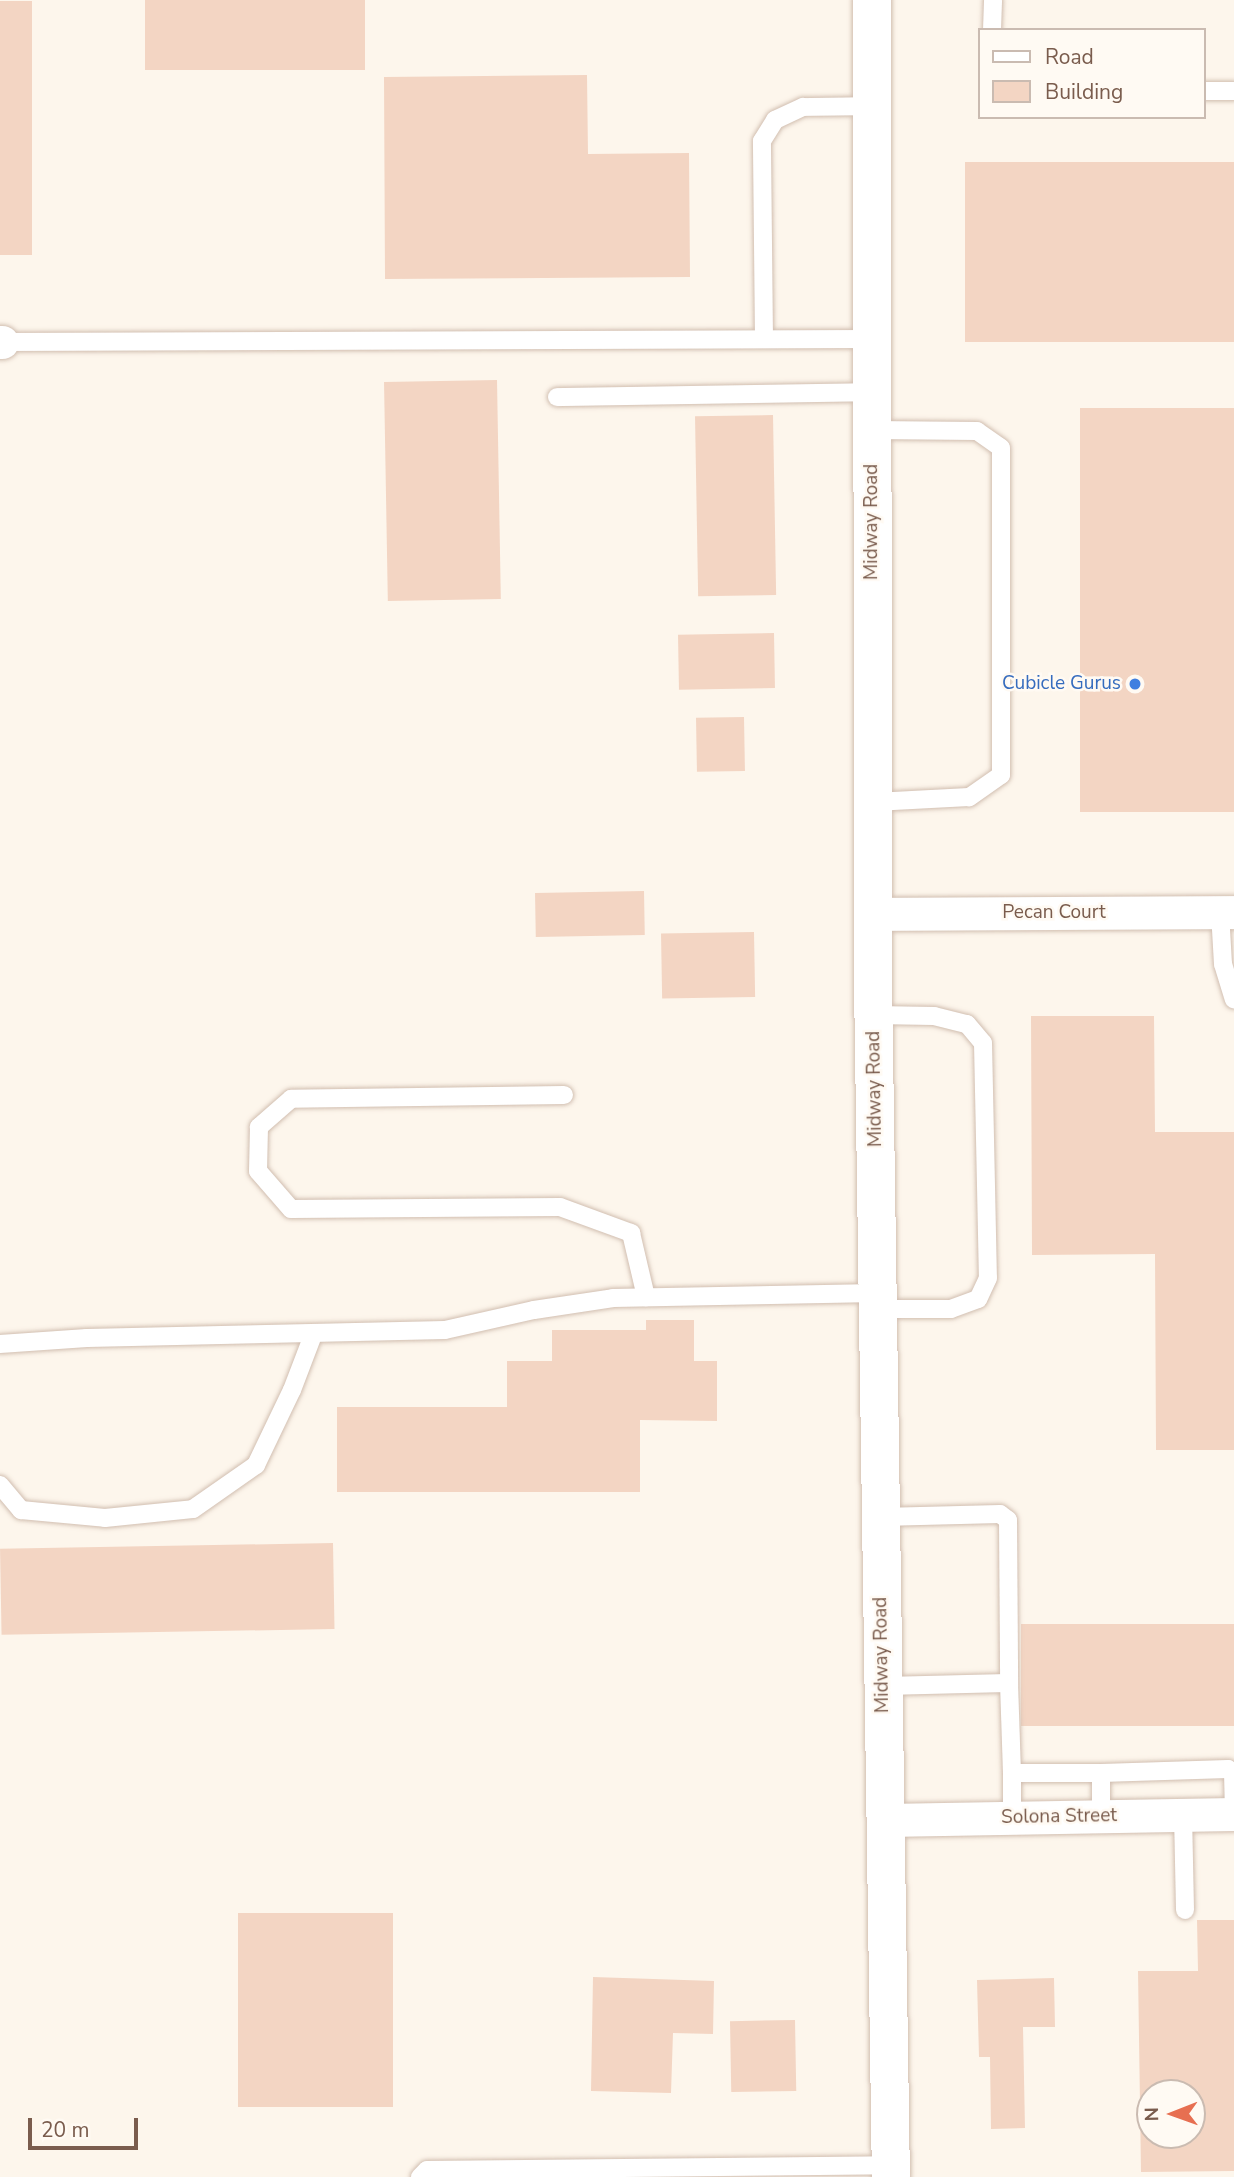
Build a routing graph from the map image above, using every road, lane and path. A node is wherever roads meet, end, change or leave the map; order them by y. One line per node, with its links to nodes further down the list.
1 (872, 0): 6 (main road, Midway Road)
2 (993, 0): 3 (lane)
3 (992, 28)
4 (1206, 91): 5 (lane)
5 (1234, 91)
6 (872, 106): 7 (lane); 8 (main road, Midway Road)
7 (764, 339): 8 (lane); 9 (lane)
8 (872, 339): 10 (main road, Midway Road)
9 (1, 342)
10 (872, 392): 11 (lane); 12 (main road, Midway Road)
11 (557, 397)
12 (872, 430): 13 (main road, Midway Road); 13 (lane)
13 (874, 802): 15 (main road, Midway Road)
14 (1227, 912): 15 (street, Pecan Court); 16 (lane)
15 (874, 914): 17 (main road, Midway Road)
16 (1234, 999)
17 (874, 1015): 20 (main road, Midway Road); 20 (lane)
18 (564, 1095): 19 (lane)
19 (646, 1297): 20 (lane); 21 (lane)
20 (877, 1301): 24 (main road, Midway Road)
21 (313, 1335): 22 (lane); 23 (lane)
22 (0, 1344)
23 (0, 1485)
24 (881, 1517): 25 (lane); 26 (main road, Midway Road)
25 (1009, 1683): 26 (lane); 27 (lane)
26 (883, 1686): 33 (main road, Midway Road)
27 (1012, 1773): 28 (lane); 32 (lane)
28 (1101, 1773): 30 (lane); 31 (lane)
29 (1183, 1814): 30 (street, Solona Street); 31 (street, Solona Street); 34 (lane)
30 (1234, 1814)
31 (1101, 1816): 32 (street, Solona Street)
32 (1012, 1817): 33 (street, Solona Street)
33 (885, 1820): 35 (main road, Midway Road)
34 (1185, 1910)
35 (891, 2171): 36 (lane)
36 (420, 2177)

